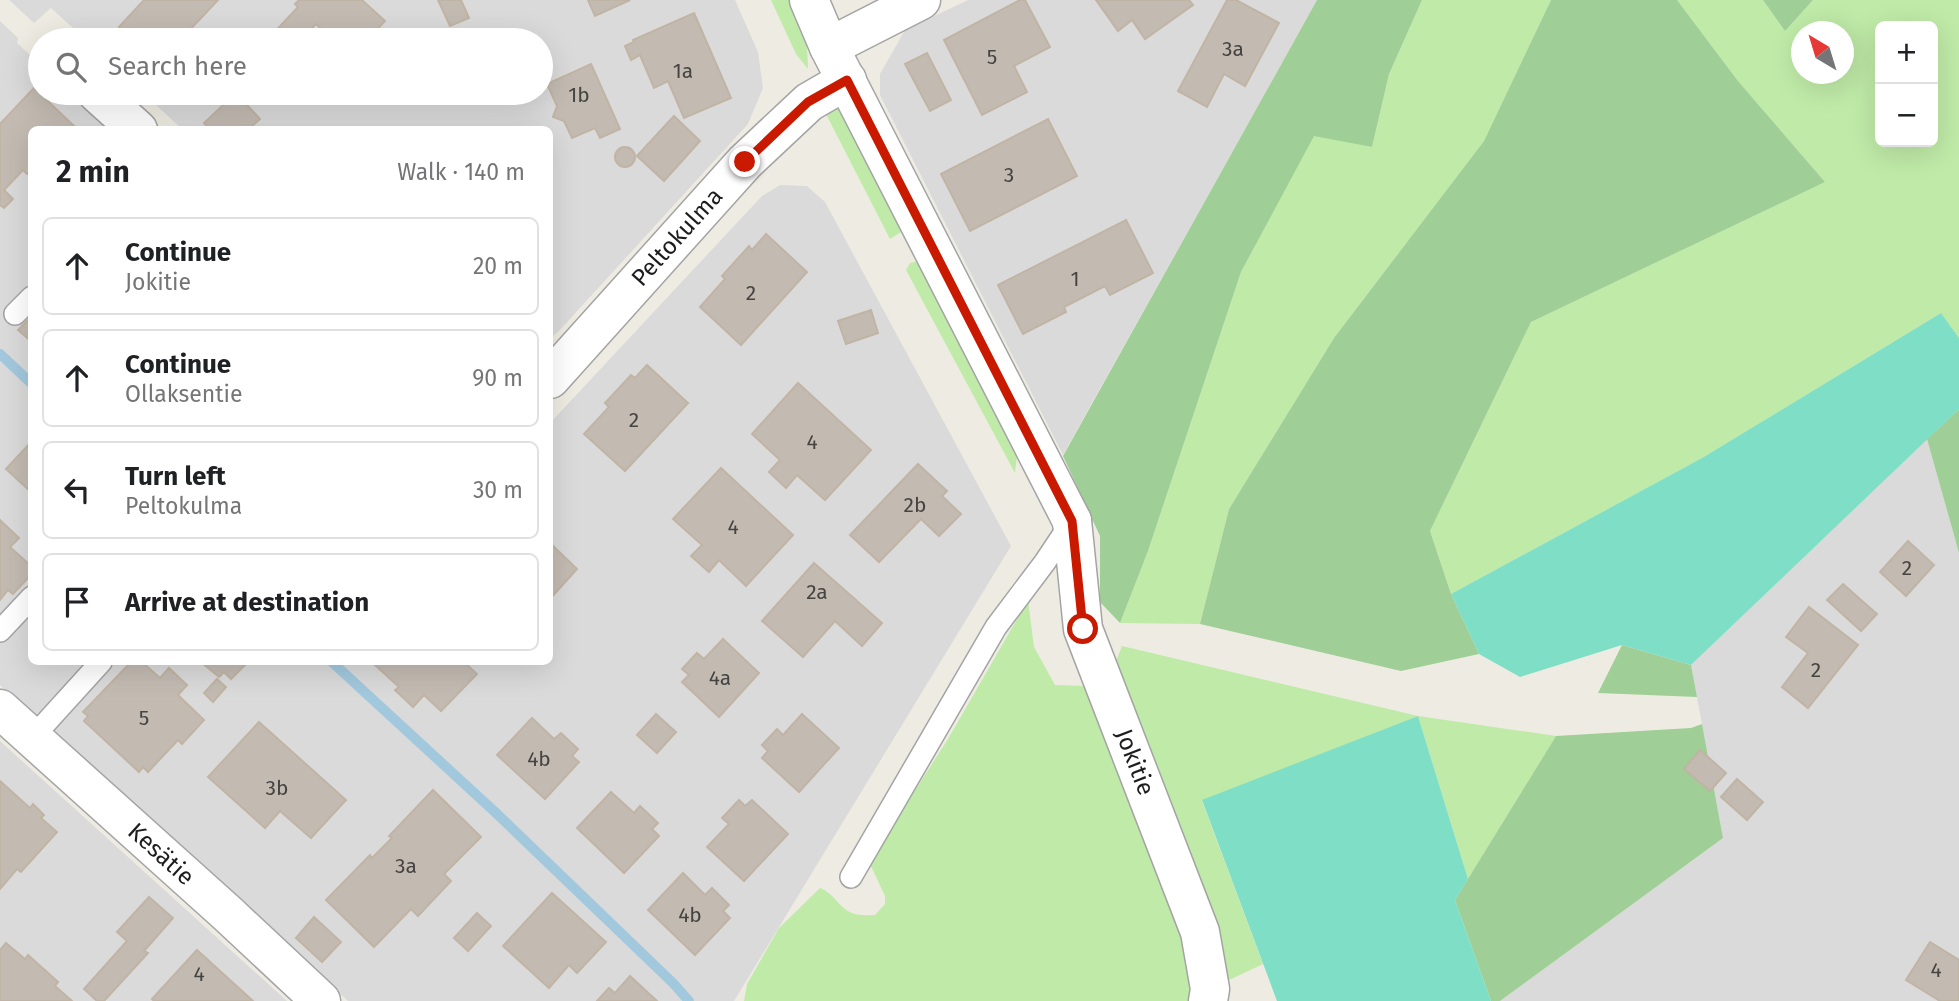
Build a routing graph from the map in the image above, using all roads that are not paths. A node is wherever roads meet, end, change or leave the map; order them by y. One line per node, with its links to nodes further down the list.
1 (809, 0): 3 (street)
2 (920, 0): 3 (street)
3 (829, 47): 4 (street)
4 (847, 80): 9 (street, Peltokulma); 10 (street)
5 (110, 105): 6 (street)
6 (134, 126)
7 (28, 301): 8 (lane)
8 (15, 314)
9 (553, 376)
10 (1072, 521): 16 (lane); 18 (street, Jokitie)
11 (28, 601): 12 (lane)
12 (0, 631)
13 (98, 665): 15 (lane)
14 (0, 709): 15 (street, Kesätie)
15 (32, 738): 17 (street, Kesätie)
16 (851, 877)
17 (321, 1001)
18 (1208, 1001)

